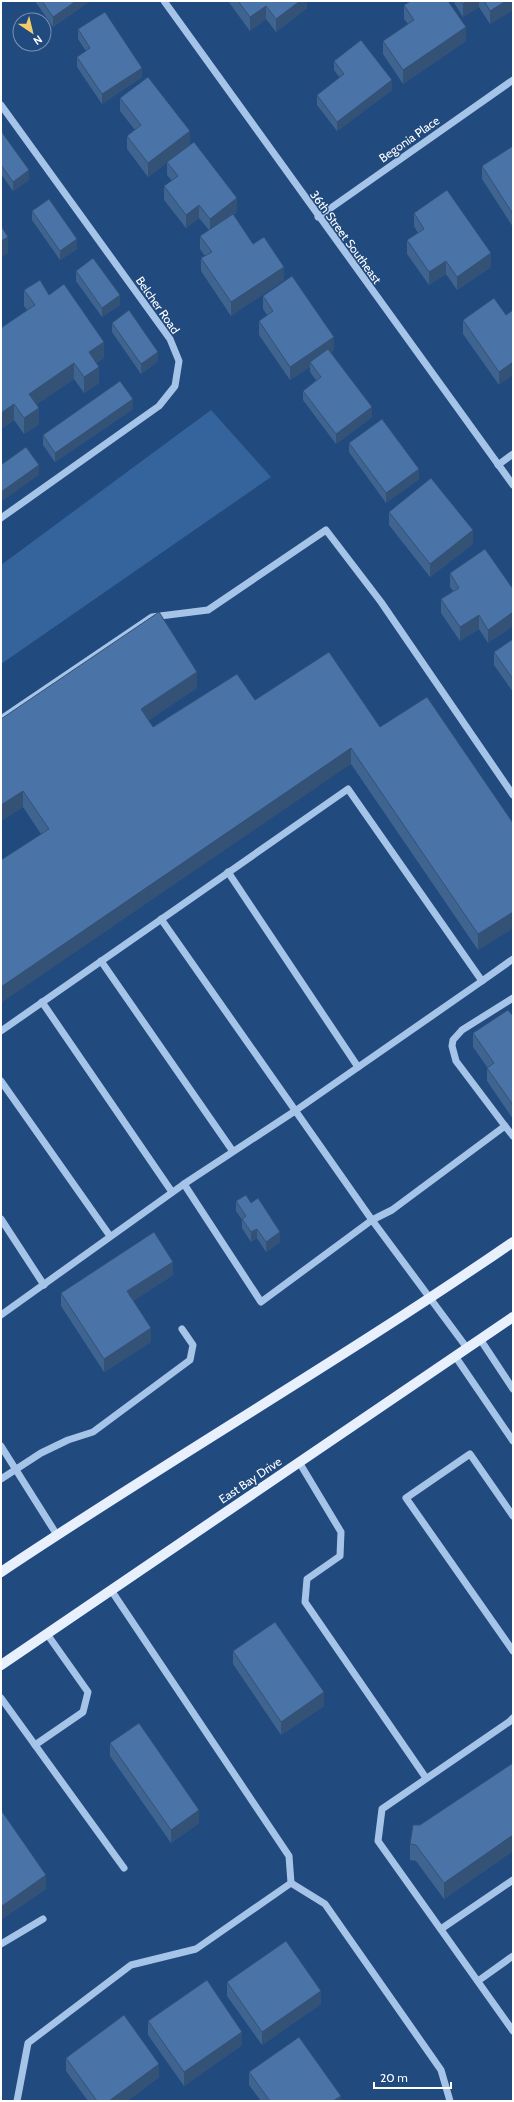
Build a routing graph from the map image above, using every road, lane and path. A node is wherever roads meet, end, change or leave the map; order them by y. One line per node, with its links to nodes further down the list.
1 (164, 1): 4 (street, 36th Street Southeast)
2 (513, 80): 4 (street, Begonia Place)
3 (1, 105): 8 (street, Belcher Road)
4 (318, 217): 6 (street, 36th Street Southeast)
5 (513, 454): 6 (street)
6 (498, 465): 7 (street, 36th Street Southeast)
7 (513, 485)
8 (1, 518)
9 (1, 719): 10 (street)
10 (513, 795)
11 (228, 872): 12 (street); 15 (street); 19 (street)
12 (161, 919): 14 (street); 21 (street)
13 (513, 959): 15 (street)
14 (101, 961): 17 (street); 24 (street)
15 (482, 982): 19 (street)
16 (513, 998): 22 (street)
17 (42, 1002): 18 (street); 26 (street)
18 (1, 1031)
19 (358, 1067): 21 (street)
20 (1, 1081): 29 (street)
21 (295, 1111): 24 (street); 28 (street)
22 (505, 1126): 23 (street); 28 (street)
23 (513, 1136)
24 (232, 1150): 25 (street)
25 (184, 1184): 26 (street); 28 (street)
26 (172, 1192): 29 (street)
27 (1, 1219): 31 (street)
28 (372, 1220): 32 (street)
29 (110, 1236): 31 (street)
30 (513, 1242): 32 (main road)
31 (44, 1285): 33 (street)
32 (430, 1298): 37 (street); 46 (main road)
33 (1, 1315)
34 (513, 1317): 36 (main road, East Bay Drive)
35 (182, 1329): 43 (street)
36 (480, 1339): 37 (main road, East Bay Drive); 39 (street)
37 (467, 1348): 38 (main road, East Bay Drive)
38 (455, 1356): 40 (street); 42 (main road, East Bay Drive)
39 (513, 1389)
40 (513, 1441)
41 (1, 1446): 43 (street)
42 (299, 1462): 48 (main road, East Bay Drive); 55 (street)
43 (16, 1469): 44 (street); 46 (street)
44 (1, 1480)
45 (513, 1516): 50 (street)
46 (57, 1535): 47 (main road)
47 (1, 1572)
48 (111, 1590): 49 (main road, East Bay Drive); 58 (street)
49 (47, 1634): 51 (main road, East Bay Drive); 54 (street)
50 (513, 1651)
51 (1, 1664)
52 (1, 1698): 54 (street)
53 (513, 1718): 55 (street)
54 (35, 1745): 56 (street)
55 (426, 1778): 60 (street)
56 (124, 1868)
57 (513, 1880): 60 (street)
58 (292, 1882): 65 (street); 66 (street)
59 (44, 1919): 61 (street)
60 (441, 1929): 63 (street)
61 (1, 1944)
62 (513, 1956): 63 (street)
63 (478, 1981): 64 (street)
64 (513, 2031)
65 (17, 2101)
66 (450, 2101)

